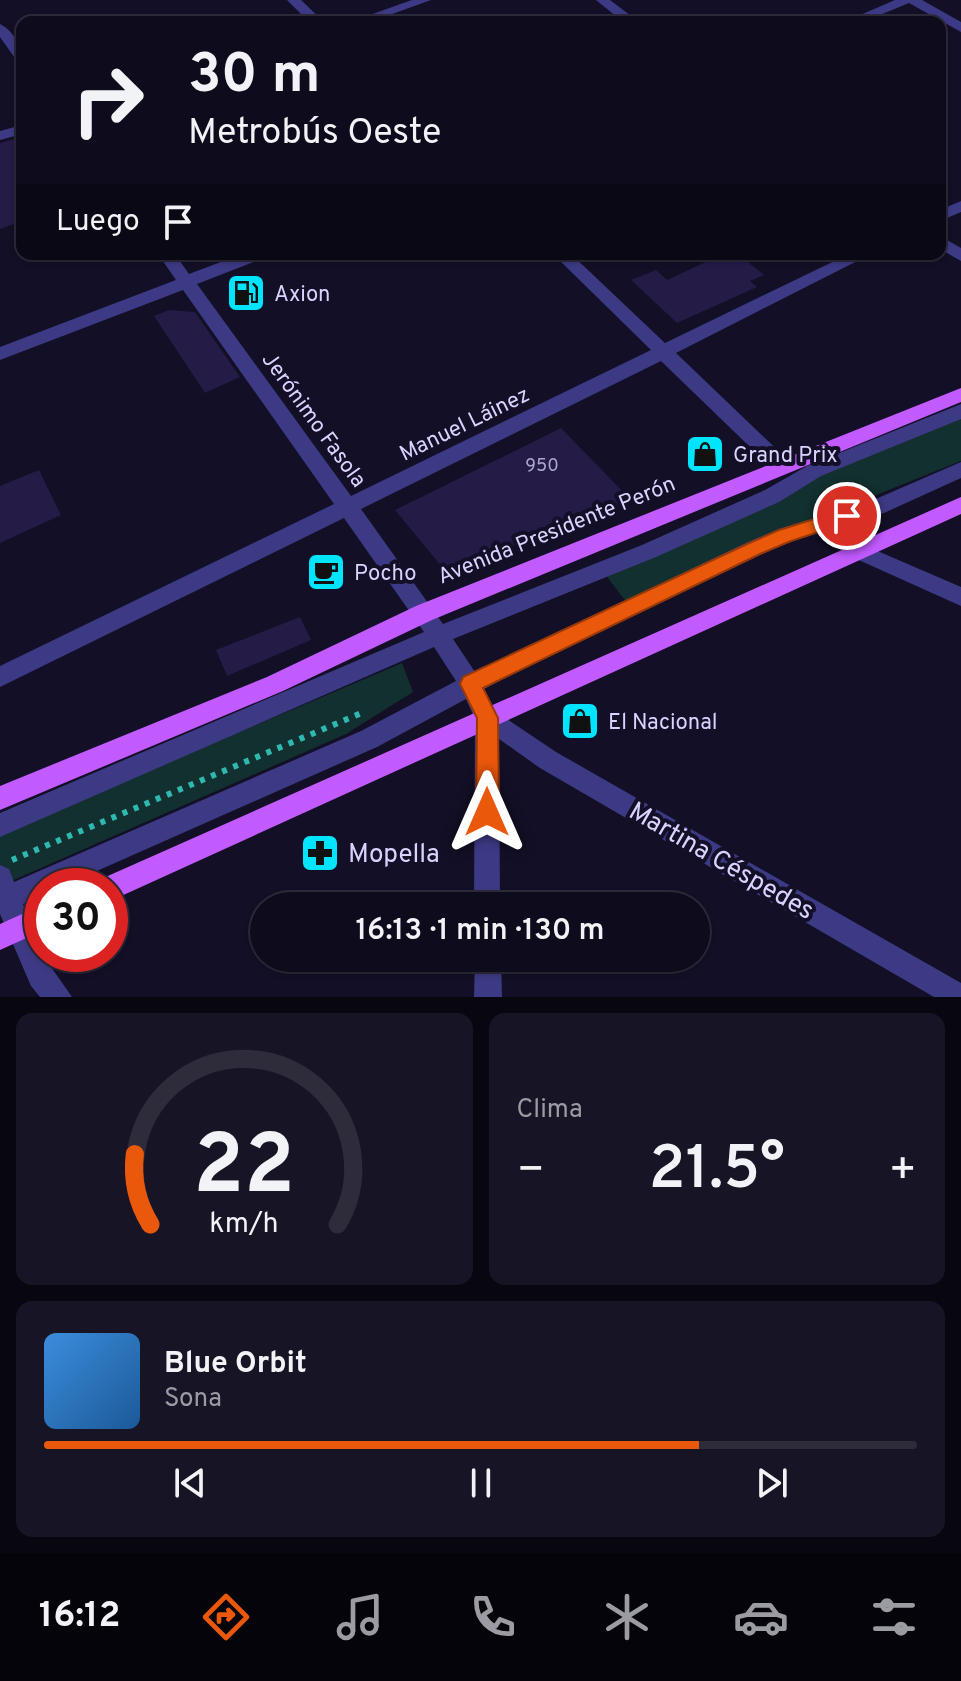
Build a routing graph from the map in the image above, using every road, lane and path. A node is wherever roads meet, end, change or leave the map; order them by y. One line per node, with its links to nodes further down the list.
1 (293, 0): 6 (street)
2 (425, 0): 7 (street)
3 (602, 0): 8 (street)
4 (906, 0): 9 (street)
5 (913, 0): 10 (street)
6 (310, 16)
7 (376, 16)
8 (624, 16)
9 (866, 16)
10 (940, 16)
11 (0, 28): 12 (street)
12 (16, 50)
13 (170, 260): 17 (street, Jerónimo Fasola)
14 (243, 260): 17 (street)
15 (567, 260): 18 (street)
16 (851, 260): 18 (street, Manuel Láinez)
17 (186, 282): 19 (street); 25 (street, Jerónimo Fasola)
18 (663, 352): 22 (street); 25 (street, Manuel Láinez)
19 (0, 354)
20 (961, 395): 22 (main road, Avenida Presidente Perón)
21 (961, 411): 29 (street)
22 (783, 467): 28 (main road, Avenida Presidente Perón)
23 (961, 470): 31 (street)
24 (961, 505): 26 (main road)
25 (349, 507): 28 (street, Jerónimo Fasola); 30 (street, Manuel Láinez)
26 (859, 551): 27 (street); 32 (main road)
27 (961, 597)
28 (424, 613): 29 (street, Jerónimo Fasola); 33 (main road, Avenida Presidente Perón)
29 (440, 636): 31 (street, Jerónimo Fasola); 34 (street)
30 (0, 677)
31 (470, 684): 32 (street, Jerónimo Fasola); 36 (street)
32 (487, 718): 35 (main road); 37 (street); 42 (street, Martina Céspedes)
33 (0, 798)
34 (0, 825)
35 (128, 880)
36 (2, 892): 38 (street)
37 (487, 892)
38 (21, 928): 40 (street)
39 (488, 972): 41 (street)
40 (58, 997)
41 (488, 997)
42 (960, 997)

